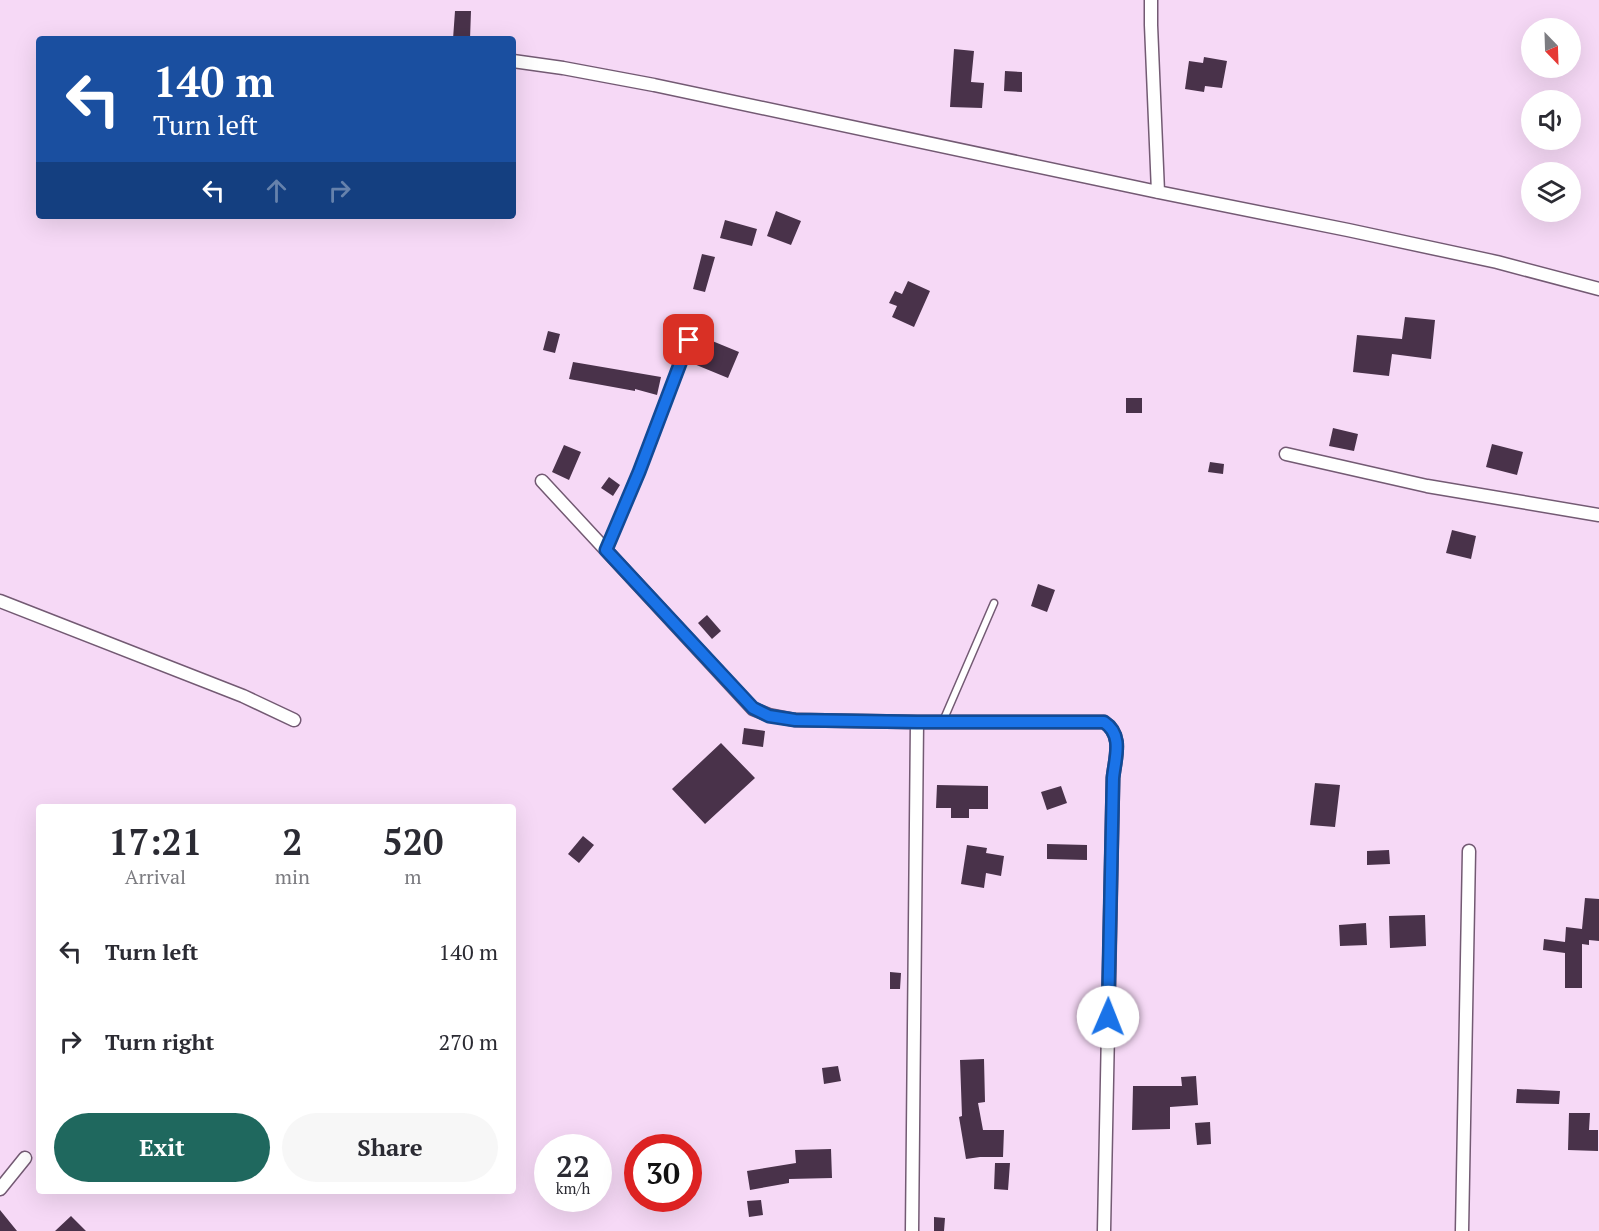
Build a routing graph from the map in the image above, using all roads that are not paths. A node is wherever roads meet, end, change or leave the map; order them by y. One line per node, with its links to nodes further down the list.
1 (1151, 0): 3 (street)
2 (516, 61): 3 (street)
3 (1158, 192): 4 (street)
4 (1599, 289)
5 (695, 322): 9 (lane)
6 (1286, 454): 8 (street)
7 (542, 481): 9 (street)
8 (1599, 515)
9 (606, 550): 14 (street)
10 (0, 601): 12 (street)
11 (994, 603): 13 (lane)
12 (294, 720)
13 (943, 721): 14 (street); 19 (street)
14 (917, 722): 18 (street)
15 (1470, 851): 20 (street)
16 (25, 1158): 17 (street)
17 (0, 1189)
18 (912, 1231)
19 (1104, 1231)
20 (1462, 1231)

